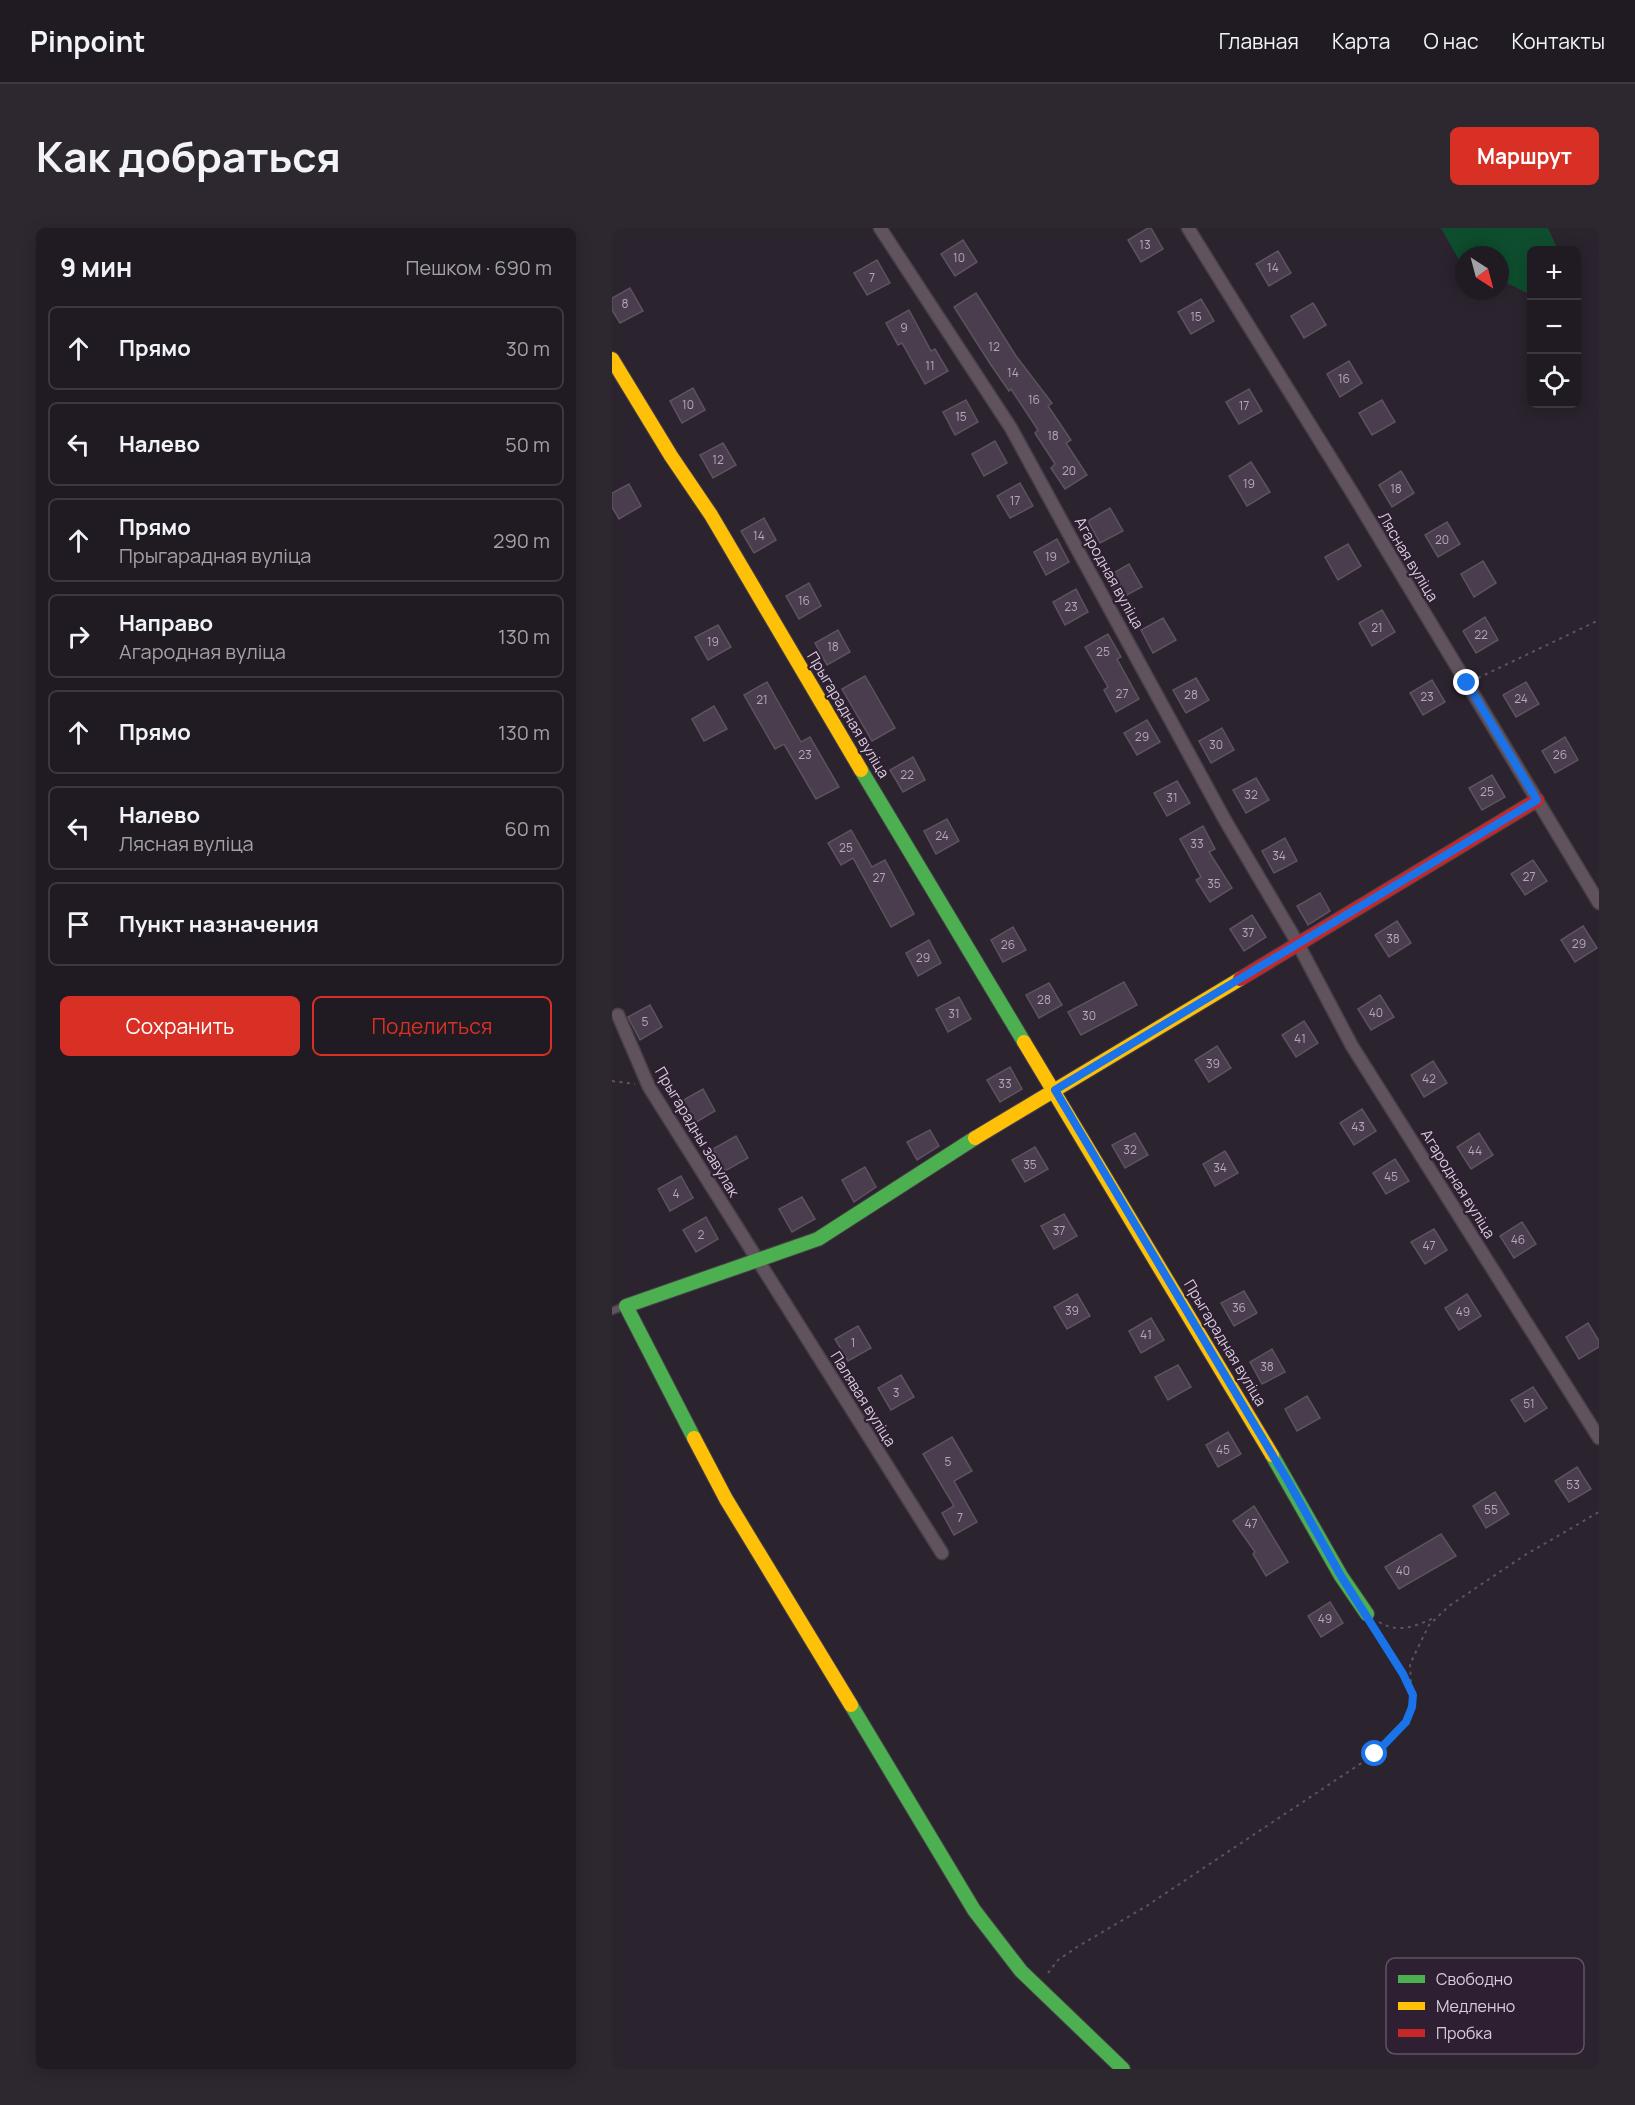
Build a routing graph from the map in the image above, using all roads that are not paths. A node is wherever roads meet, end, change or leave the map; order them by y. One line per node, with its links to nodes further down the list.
1 (880, 228): 6 (street, Агародная вуліца)
2 (1188, 228): 4 (street, Лясная вуліца)
3 (612, 359): 8 (street, Прыгарадная вуліца)
4 (1537, 800): 5 (street, Лясная вуліца); 6 (street)
5 (1599, 903)
6 (1297, 942): 8 (street); 12 (street, Агародная вуліца)
7 (618, 1015): 9 (street, Прыгарадны завулак)
8 (1055, 1090): 9 (street); 14 (street, Прыгарадная вуліца)
9 (759, 1261): 10 (street); 13 (street, Палявая вуліца)
10 (626, 1306): 11 (lane); 15 (street)
11 (612, 1311)
12 (1599, 1438)
13 (942, 1553)
14 (1367, 1614)
15 (1123, 2069)

